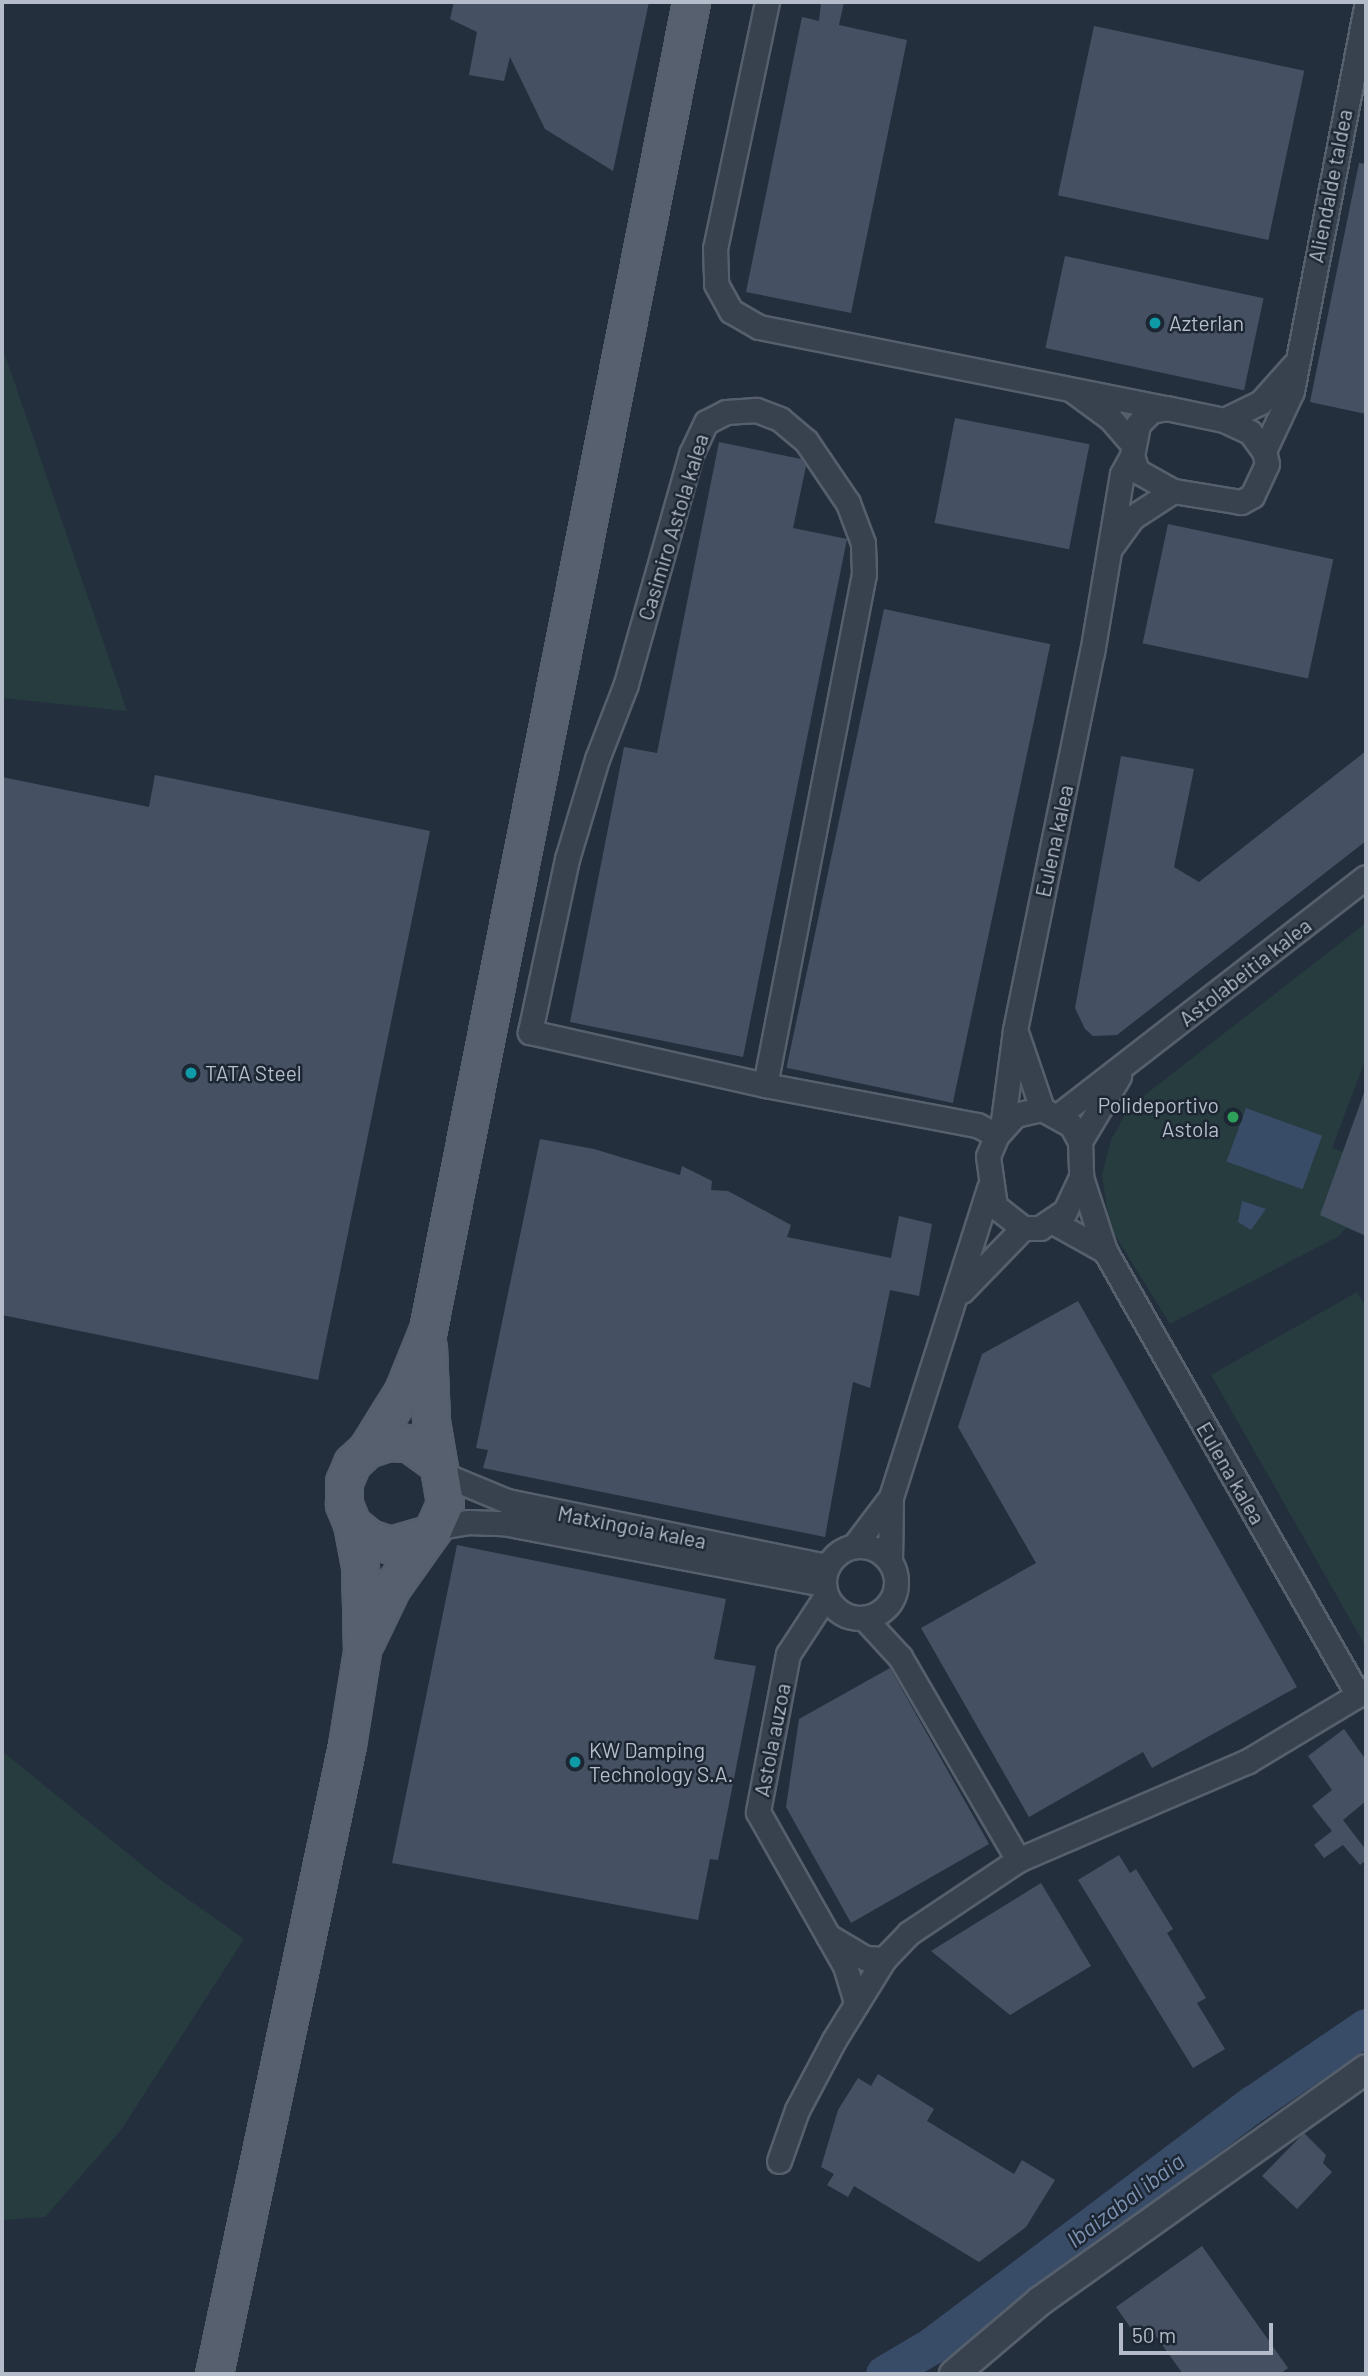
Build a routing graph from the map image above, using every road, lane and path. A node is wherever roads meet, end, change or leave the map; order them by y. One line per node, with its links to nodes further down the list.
1 (691, 2): 27 (main road)
2 (767, 2): 5 (street, Aliendalde taldea)
3 (1366, 7): 4 (street, Aliendalde taldea)
4 (1294, 365): 7 (street); 9 (street, Aliendalde taldea)
5 (1070, 390): 6 (street, Aliendalde taldea); 8 (street, Aliendalde taldea)
6 (1166, 408): 7 (street, Aliendalde taldea); 8 (street)
7 (1224, 420): 9 (street, Aliendalde taldea)
8 (1132, 450): 10 (street, Aliendalde taldea); 11 (street)
9 (1264, 451): 10 (street, Aliendalde taldea)
10 (1172, 491): 11 (street)
11 (1110, 550): 13 (street, Eulena kalea)
12 (1366, 877): 14 (street, Astolabeitia kalea)
13 (1015, 1030): 16 (street); 18 (street, Eulena kalea)
14 (1124, 1067): 16 (street, Astolabeitia kalea); 19 (street, Astolabeitia kalea)
15 (765, 1086): 15 (street, Casimiro Astola kalea); 17 (street, Casimiro Astola kalea)
16 (1051, 1112): 18 (street); 19 (street)
17 (952, 1121): 18 (street, Casimiro Astola kalea); 20 (street)
18 (999, 1131): 20 (street)
19 (1080, 1141): 21 (street)
20 (988, 1156): 22 (street)
21 (1081, 1177): 23 (street); 25 (street, Eulena kalea)
22 (989, 1188): 24 (street); 26 (street)
23 (1052, 1222): 24 (street); 25 (street)
24 (1023, 1228): 26 (street)
25 (1105, 1251): 42 (street, Eulena kalea)
26 (958, 1296): 30 (street)
27 (428, 1329): 28 (main road); 29 (main road)
28 (367, 1448): 29 (main road); 31 (main road)
29 (439, 1468): 32 (main road); 35 (street, Matxingoia kalea)
30 (891, 1497): 33 (street); 34 (street)
31 (352, 1524): 32 (main road); 39 (main road)
32 (430, 1532): 35 (street, Matxingoia kalea); 39 (main road)
33 (854, 1546): 34 (street); 35 (street)
34 (890, 1562): 36 (street)
35 (826, 1582): 37 (street); 40 (street, Astola auzoa)
36 (886, 1608): 38 (street); 41 (street)
37 (842, 1614): 38 (street); 40 (street, Astola auzoa)
38 (864, 1618): 41 (street)
39 (362, 1651): 49 (main road)
40 (788, 1654): 44 (street, Astola auzoa)
41 (900, 1657): 43 (street)
42 (1362, 1693): 43 (street)
43 (1018, 1860): 45 (street)
44 (825, 1934): 45 (street); 46 (street, Astola auzoa)
45 (884, 1959): 46 (street)
46 (856, 2003): 48 (street)
47 (1366, 2069): 50 (street)
48 (779, 2161)
49 (214, 2374)
50 (954, 2374)

